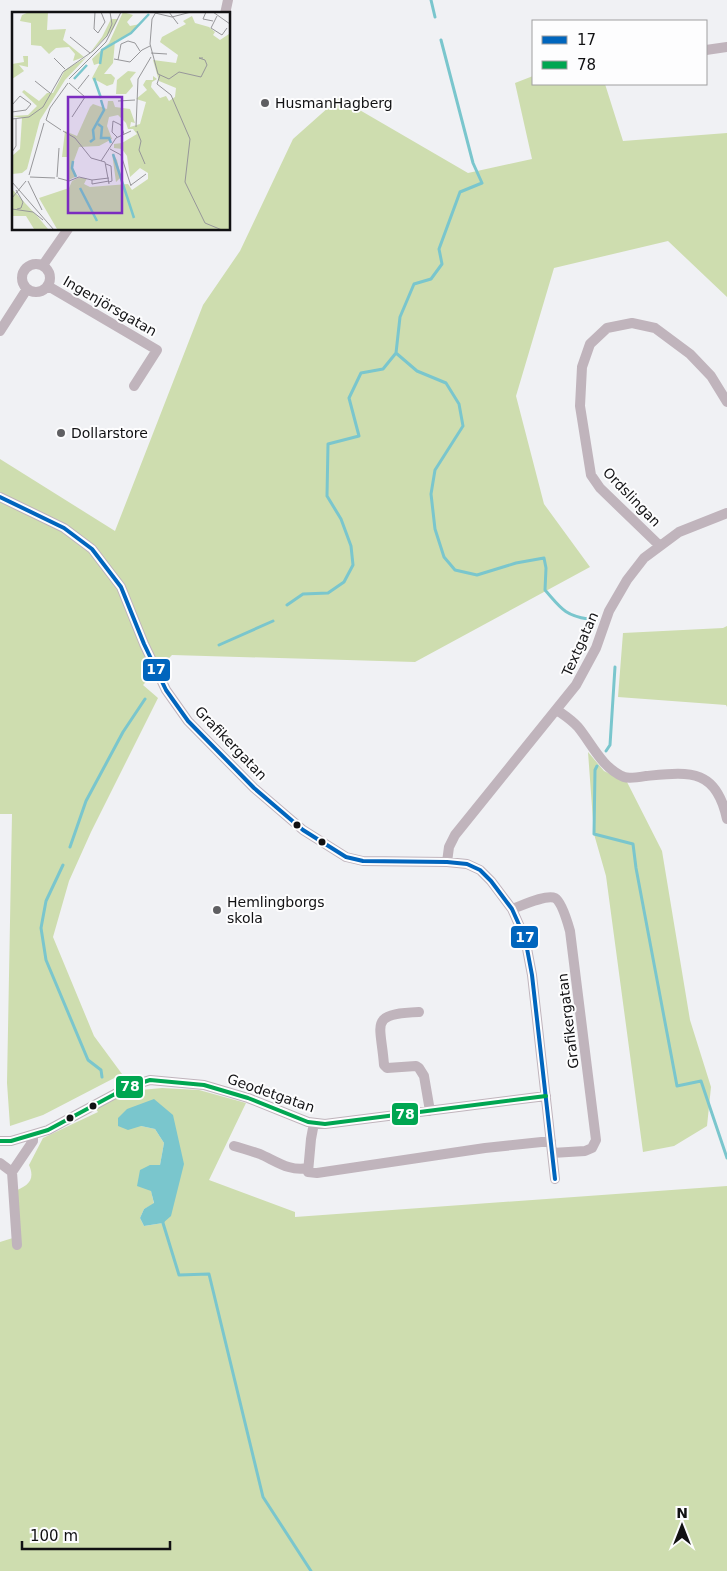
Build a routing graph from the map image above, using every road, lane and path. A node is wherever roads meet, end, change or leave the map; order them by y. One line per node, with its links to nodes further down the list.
1 (727, 47): 2 (street)
2 (707, 50)
3 (67, 230): 4 (street)
4 (43, 266): 5 (street, Ingenjörsgatan); 6 (street)
5 (48, 286): 6 (street, Ingenjörsgatan); 8 (street, Ingenjörsgatan)
6 (27, 289): 7 (street)
7 (0, 331)
8 (134, 386)
9 (727, 402): 12 (street, Ordslingan)
10 (0, 497): 15 (street, Grafikergatan)
11 (727, 514): 12 (street, Textgatan)
12 (660, 546): 13 (street, Textgatan)
13 (557, 710): 14 (street); 15 (street, Textgatan)
14 (727, 819)
15 (447, 862): 16 (street, Grafikergatan)
16 (512, 909): 18 (street, Grafikergatan); 25 (street, Grafikergatan)
17 (419, 1012): 19 (street)
18 (546, 1096): 19 (street, Geodetgatan); 23 (street, Grafikergatan)
19 (430, 1111): 20 (street, Geodetgatan)
20 (314, 1123): 21 (street, Geodetgatan); 27 (street)
21 (33, 1135): 22 (street, Geodetgatan); 28 (street)
22 (0, 1141)
23 (551, 1141): 25 (street, Grafikergatan); 27 (street)
24 (234, 1146): 27 (street)
25 (552, 1153): 29 (street, Grafikergatan)
26 (0, 1163): 28 (street)
27 (308, 1168)
28 (12, 1172): 30 (street)
29 (555, 1179)
30 (17, 1245)

